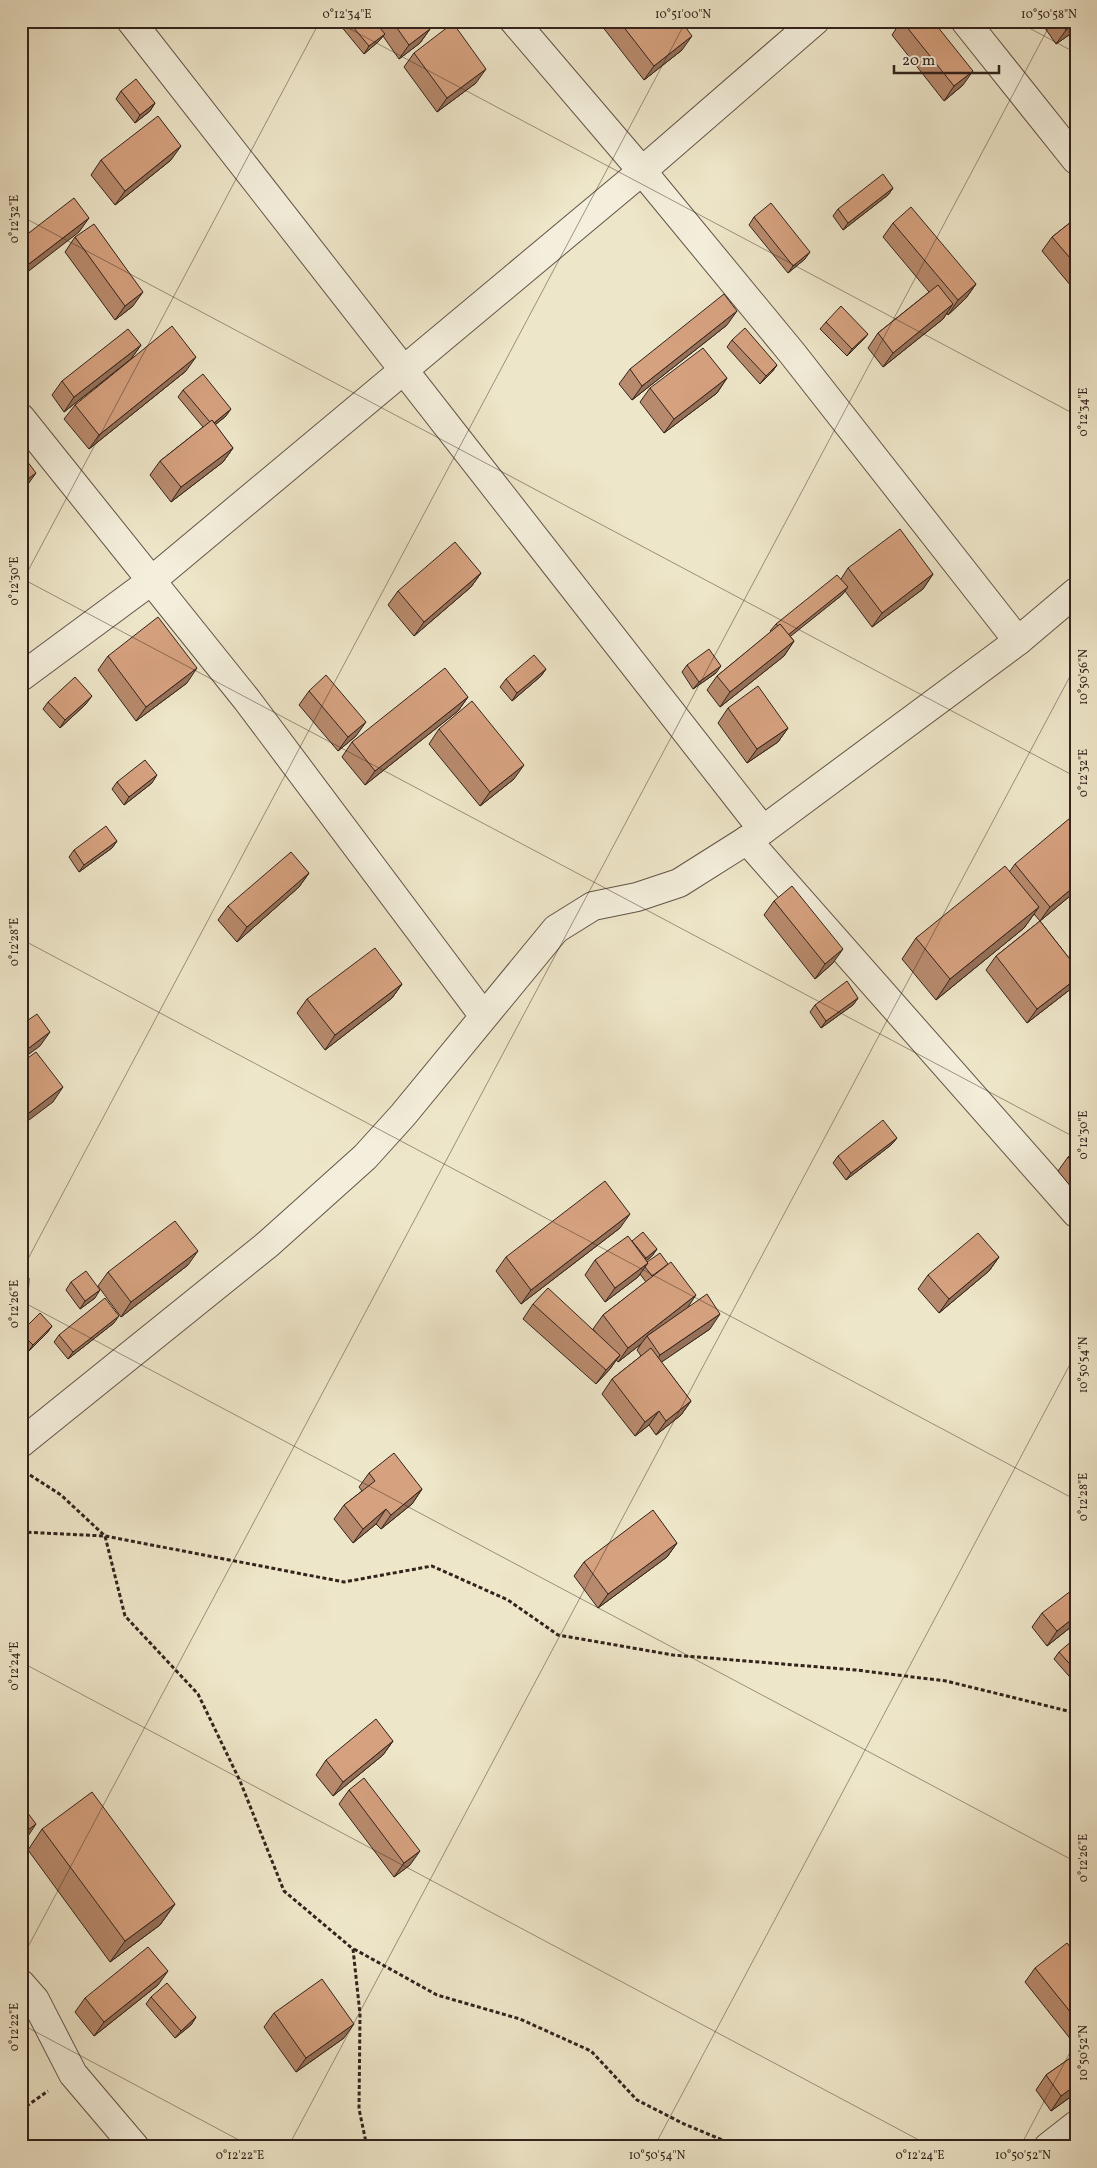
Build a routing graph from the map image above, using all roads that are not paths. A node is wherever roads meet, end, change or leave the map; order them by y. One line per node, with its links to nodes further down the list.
1 (130, 21): 7 (street)
2 (514, 21): 6 (street)
3 (815, 21): 6 (street)
4 (964, 21): 5 (street)
5 (1076, 160)
6 (642, 171): 7 (street); 11 (street)
7 (403, 369): 9 (street); 13 (street)
8 (21, 418): 9 (street)
9 (151, 581): 12 (street); 14 (street)
10 (1076, 592): 11 (street)
11 (1018, 641): 13 (street)
12 (21, 677)
13 (755, 835): 14 (street); 15 (street)
14 (483, 1015): 16 (street)
15 (1076, 1213)
16 (21, 1443)
17 (21, 1984): 19 (street)
18 (1076, 2125): 20 (street)
19 (135, 2147)
20 (1048, 2147)

